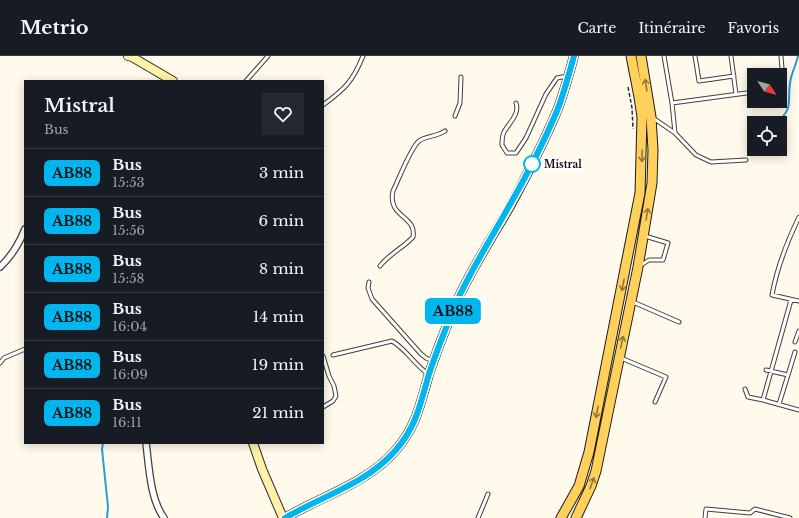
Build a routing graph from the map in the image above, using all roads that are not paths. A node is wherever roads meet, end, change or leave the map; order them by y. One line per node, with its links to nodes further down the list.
1 (131, 56): 15 (street)
2 (268, 56): 16 (lane)
3 (363, 56): 21 (lane)
4 (574, 56): 12 (street)
5 (630, 56): 23 (main road)
6 (641, 56): 23 (main road, one-way to 6)
7 (664, 56): 20 (lane)
8 (695, 56): 13 (lane)
9 (731, 56): 13 (lane)
10 (781, 56): 11 (lane)
11 (782, 68)
12 (568, 76): 19 (lane); 45 (street)
13 (734, 76): 18 (lane)
14 (462, 77): 22 (lane)
15 (171, 80)
16 (247, 80)
17 (747, 93): 18 (lane)
18 (736, 94): 20 (lane)
19 (516, 103)
20 (672, 103): 25 (lane)
21 (324, 104)
22 (455, 116)
23 (647, 117): 25 (lane); 29 (main road, one-way to 23); 63 (main road, one-way to 63)
24 (444, 131): 30 (lane)
25 (675, 133): 26 (lane)
26 (746, 160)
27 (799, 217): 34 (lane)
28 (24, 231): 31 (street)
29 (643, 235): 32 (main road); 32 (lane)
30 (380, 266)
31 (0, 267)
32 (638, 267): 35 (main road)
33 (369, 282): 45 (lane)
34 (791, 300): 36 (lane); 48 (lane)
35 (631, 301): 37 (lane); 43 (main road, one-way to 35)
36 (799, 302)
37 (679, 322)
38 (799, 331): 39 (lane)
39 (795, 342)
40 (24, 349): 46 (lane)
41 (795, 352): 50 (lane)
42 (333, 355): 49 (lane)
43 (619, 358): 53 (lane); 64 (main road, one-way to 43)
44 (324, 359): 55 (lane)
45 (434, 361): 49 (street)
46 (0, 363)
47 (766, 370): 48 (lane)
48 (771, 370): 50 (lane); 52 (lane)
49 (429, 375): 61 (street)
50 (788, 375): 54 (lane)
51 (744, 389): 52 (lane)
52 (763, 400): 54 (lane)
53 (655, 402)
54 (779, 404): 56 (lane)
55 (324, 406)
56 (799, 410)
57 (146, 444): 60 (street)
58 (253, 444): 61 (street)
59 (488, 494): 62 (lane)
60 (164, 518)
61 (284, 518)
62 (478, 518)
63 (561, 518)
64 (576, 518)
65 (705, 518): 66 (lane)
66 (790, 518)

